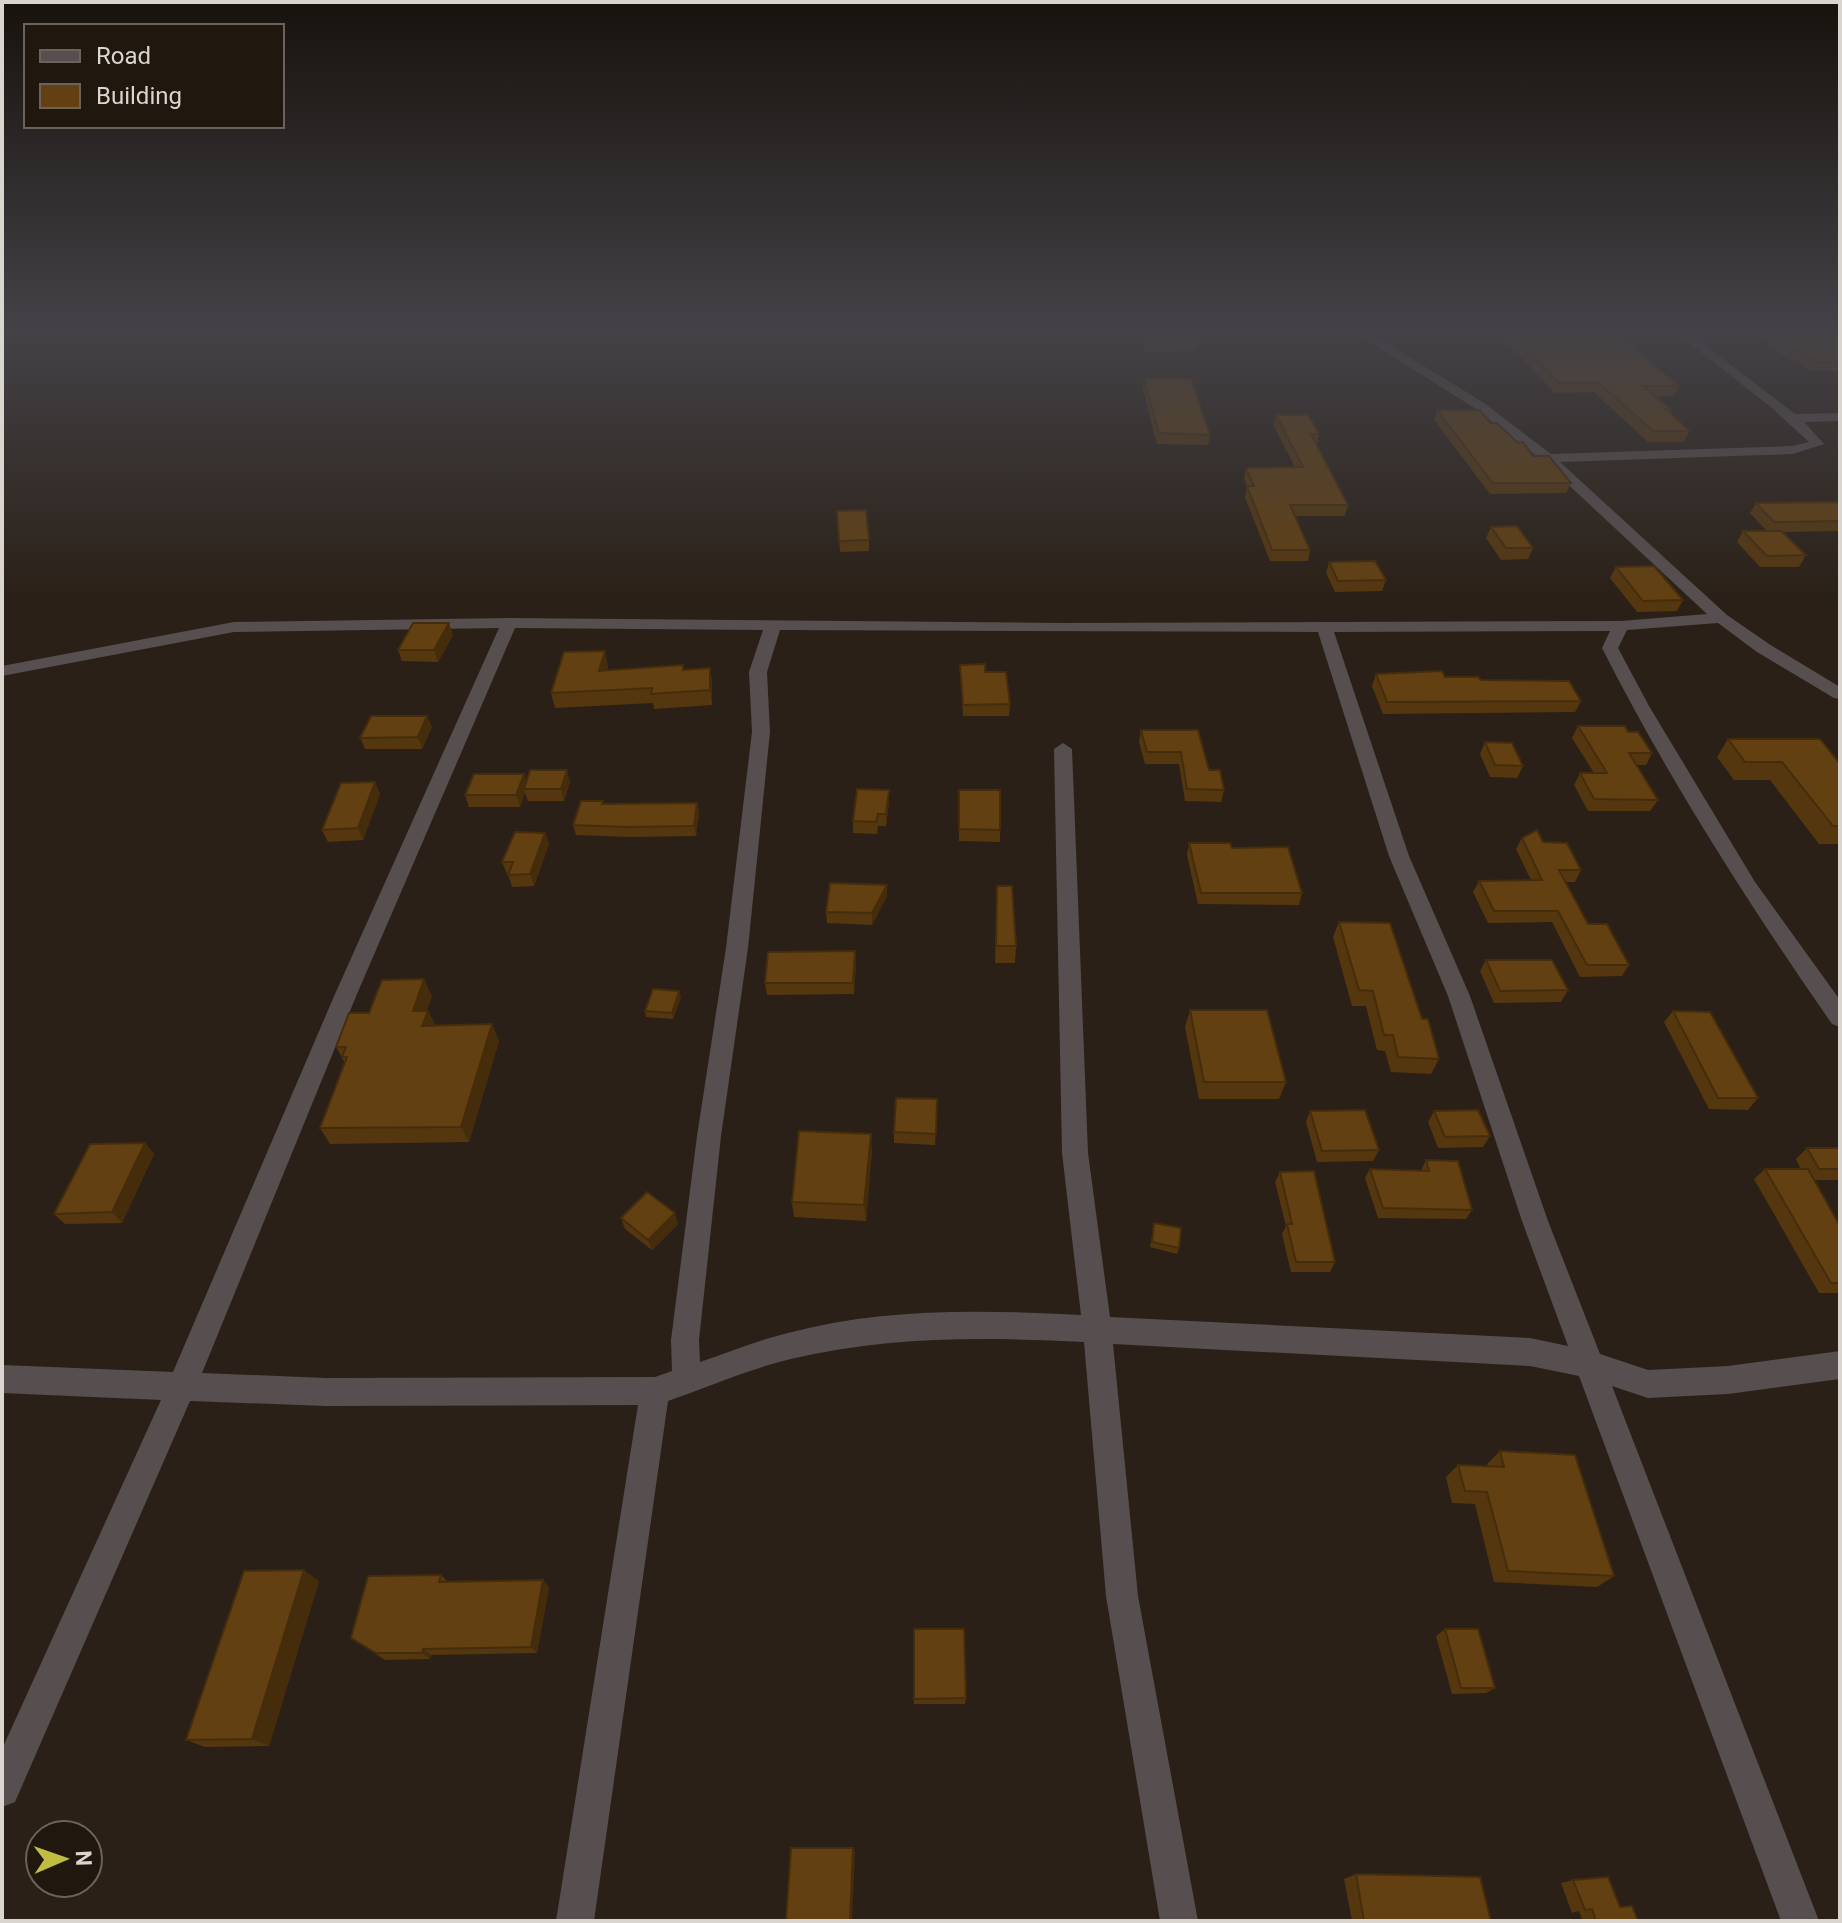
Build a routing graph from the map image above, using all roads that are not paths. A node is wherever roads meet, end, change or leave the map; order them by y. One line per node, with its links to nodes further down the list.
1 (1499, 421): 3 (street)
2 (1794, 421): 3 (street)
3 (1548, 458): 4 (street)
4 (1721, 618): 8 (street); 10 (street)
5 (509, 623): 6 (street); 9 (street); 18 (street)
6 (773, 625): 7 (street); 16 (street)
7 (1324, 626): 8 (street); 14 (street)
8 (1621, 626): 12 (street)
9 (2, 671)
10 (1840, 694)
11 (1063, 749): 13 (street)
12 (1840, 1018)
13 (1097, 1328): 14 (street); 16 (street); 22 (street)
14 (1587, 1364): 15 (street); 23 (street)
15 (1840, 1365)
16 (687, 1378): 19 (street)
17 (2, 1379): 18 (street)
18 (181, 1388): 19 (street); 20 (street)
19 (655, 1391): 21 (street)
20 (2, 1789)
21 (575, 1921)
22 (1179, 1921)
23 (1800, 1921)

